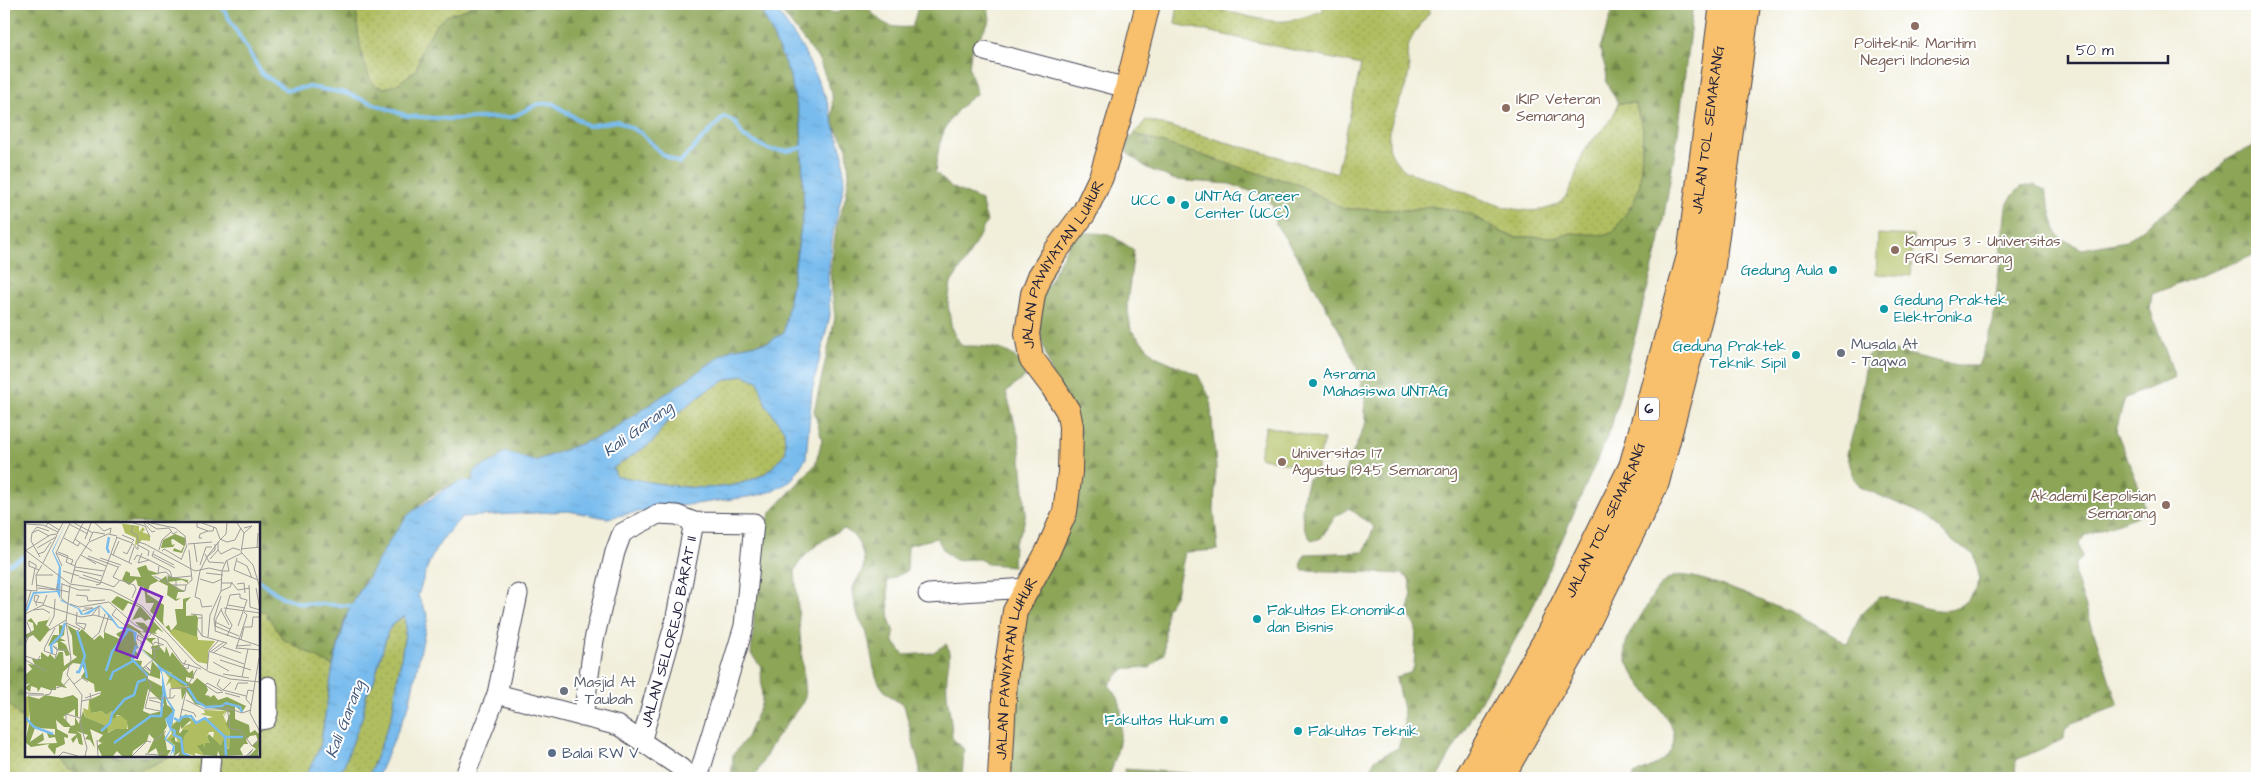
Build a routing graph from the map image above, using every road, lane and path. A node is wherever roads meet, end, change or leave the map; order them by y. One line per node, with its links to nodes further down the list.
1 (1148, 4): 5 (main road, JALAN PAWIYATAN LUHUR)
2 (1724, 4): 21 (highway, JALAN TOL SEMARANG / 6)
3 (1746, 4): 22 (highway, JALAN TOL SEMARANG / 6)
4 (986, 51): 5 (street)
5 (1127, 88): 7 (main road, JALAN PAWIYATAN LUHUR)
6 (694, 522): 12 (street); 14 (street, JALAN SELOREJO BARAT II); 19 (street)
7 (1028, 588): 9 (street); 20 (main road, JALAN PAWIYATAN LUHUR)
8 (518, 594): 11 (street)
9 (928, 594)
10 (268, 686): 13 (street)
11 (497, 694): 12 (street); 17 (street)
12 (584, 717): 14 (street)
13 (260, 720)
14 (642, 740): 18 (street)
15 (211, 757): 16 (street)
16 (209, 778)
17 (464, 778)
18 (690, 778)
19 (698, 778)
20 (1000, 778)
21 (1469, 778)
22 (1499, 778)

